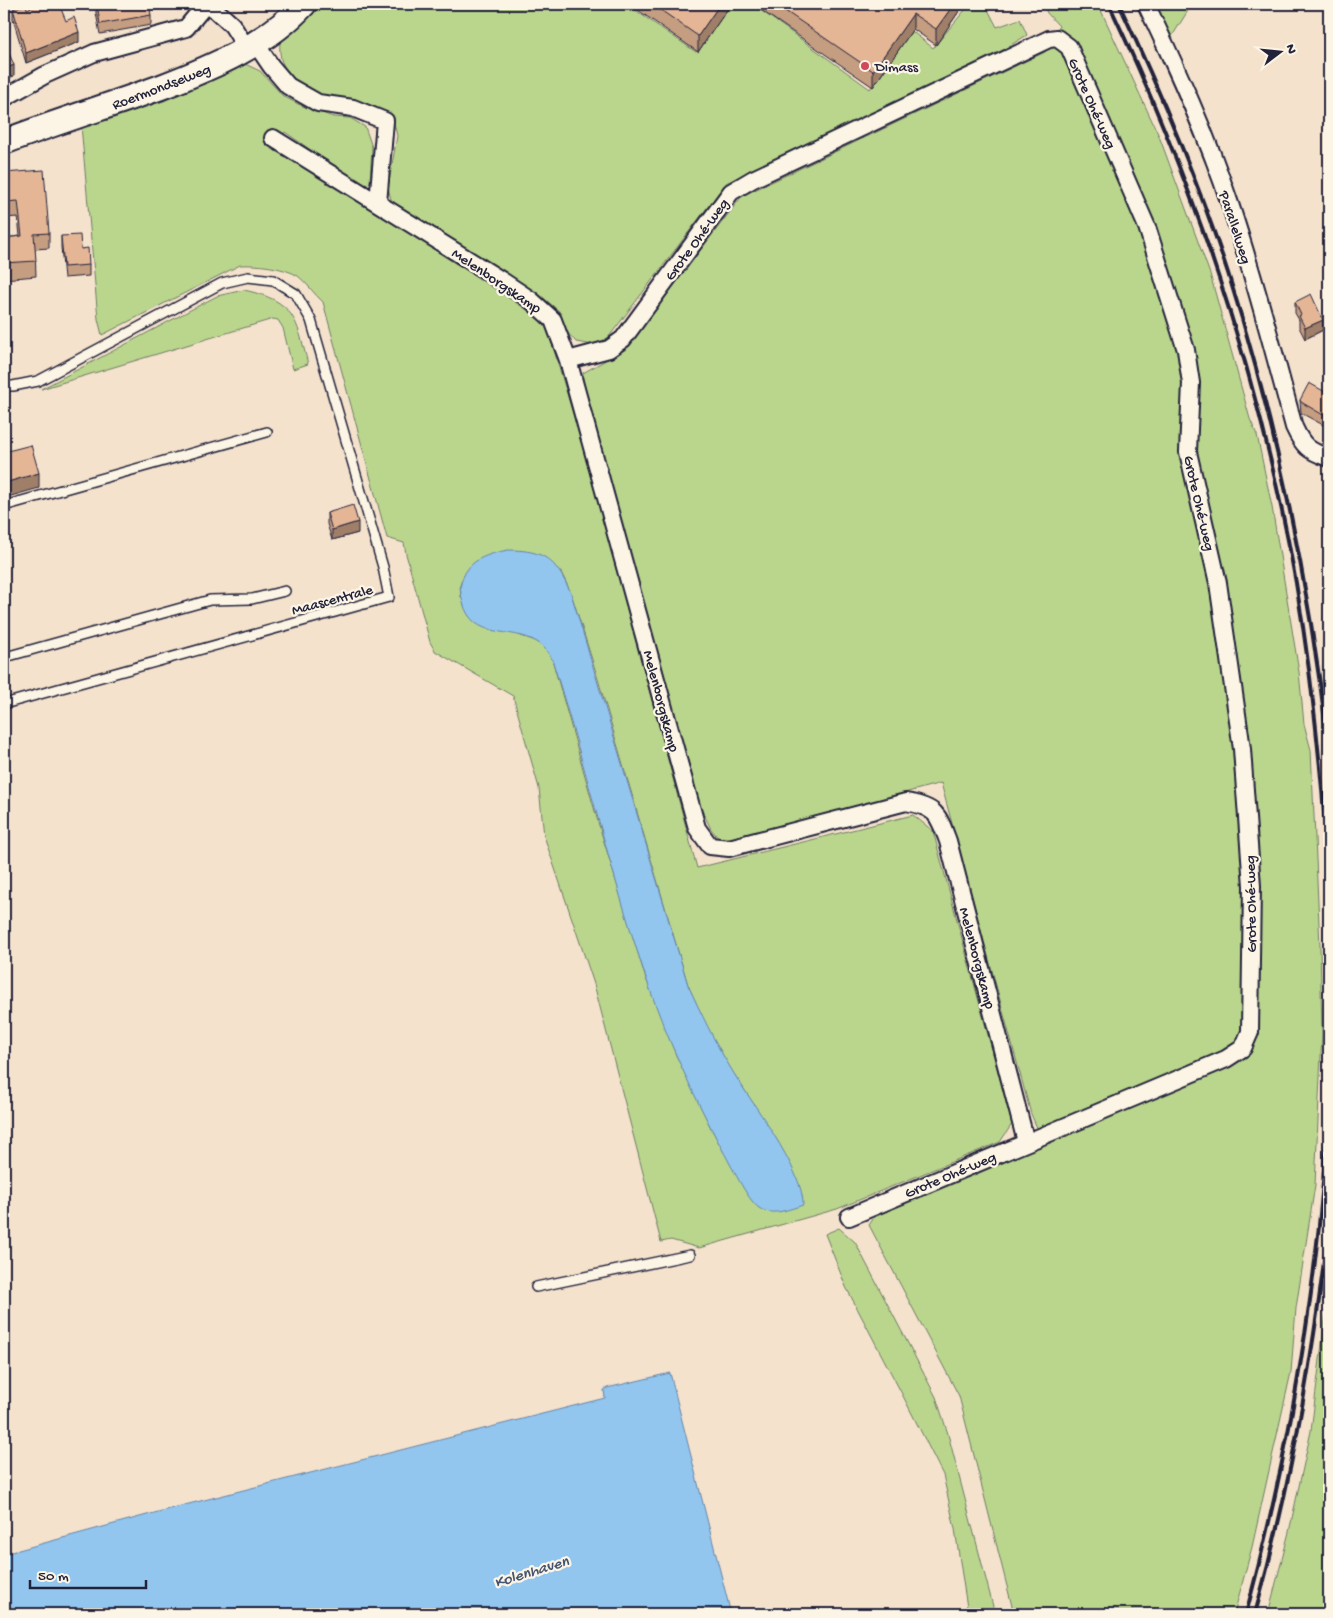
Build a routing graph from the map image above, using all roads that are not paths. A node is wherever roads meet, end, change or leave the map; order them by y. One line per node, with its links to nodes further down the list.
1 (208, 4): 4 (street); 5 (street)
2 (304, 4): 4 (main road, Roermondseweg)
3 (1146, 4): 12 (street, Parallelweg)
4 (251, 46): 7 (main road, Roermondseweg); 8 (street)
5 (4, 98)
6 (273, 138): 8 (street, Melenborgskamp)
7 (4, 142)
8 (378, 203): 9 (street, Melenborgskamp)
9 (568, 360): 17 (street, Melenborgskamp); 17 (street, Grote Ohé-weg)
10 (4, 386): 16 (lane, Maascentrale)
11 (267, 432): 13 (lane)
12 (1329, 458)
13 (4, 506)
14 (285, 591): 15 (lane)
15 (4, 660)
16 (4, 704)
17 (1026, 1142): 18 (street, Grote Ohé-weg)
18 (850, 1216)
19 (690, 1255): 20 (lane)
20 (536, 1287)

